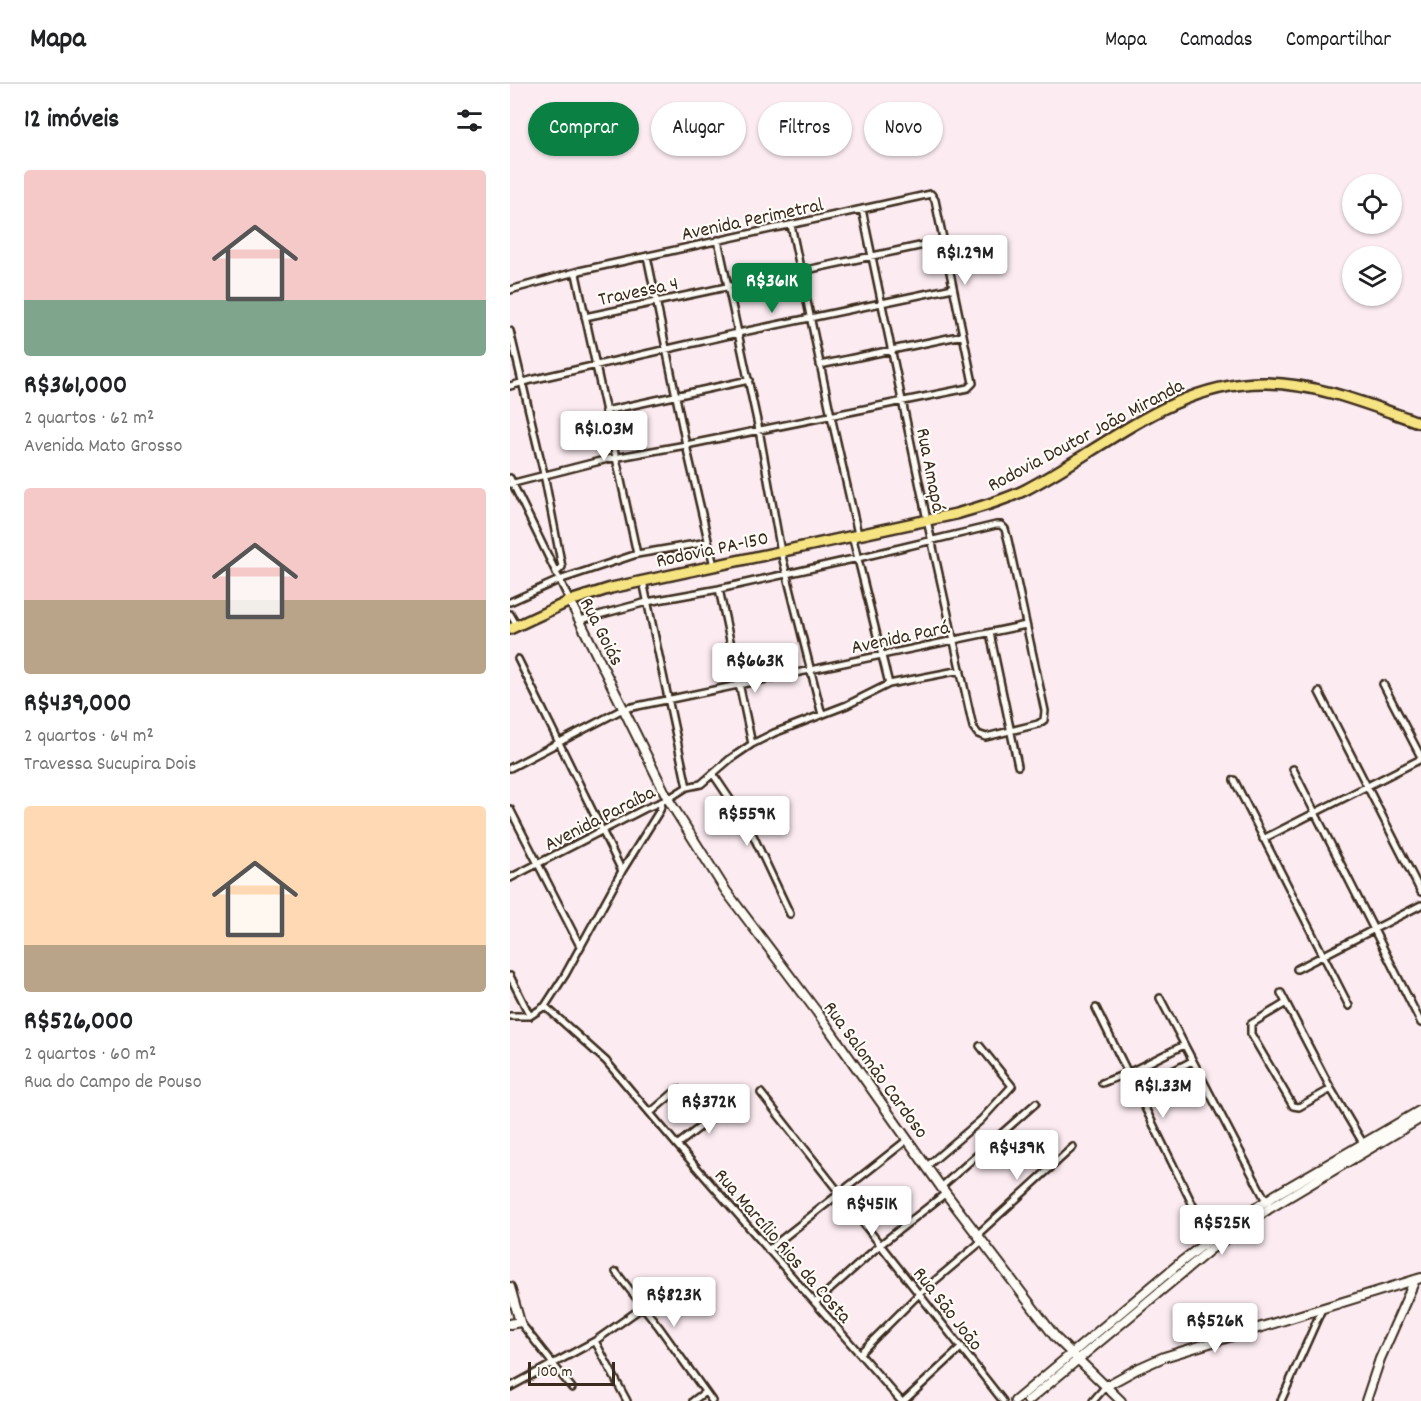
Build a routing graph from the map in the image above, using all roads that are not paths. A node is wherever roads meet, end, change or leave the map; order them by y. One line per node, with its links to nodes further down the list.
1 (862, 209): 2 (street, Avenida Perimetral); 4 (street, Avenida Perimetral); 6 (street, Rua Amapá)
2 (791, 225): 3 (street, Avenida Perimetral); 8 (street)
3 (718, 240): 5 (street, Avenida Perimetral); 9 (street)
4 (943, 241): 6 (street, Travessa 4); 10 (street)
5 (647, 256): 7 (street, Avenida Perimetral); 12 (street)
6 (872, 256): 8 (street, Travessa 4); 13 (street, Rua Amapá)
7 (579, 271): 11 (street, Avenida Perimetral); 14 (street)
8 (800, 272): 9 (street, Travessa 4); 15 (street)
9 (728, 287): 12 (street, Travessa 4); 17 (street)
10 (953, 288): 13 (street); 18 (street)
11 (510, 290)
12 (655, 302): 14 (street, Travessa 4); 19 (street)
13 (882, 304): 15 (street); 20 (street, Rua Amapá)
14 (585, 316): 21 (street)
15 (810, 318): 17 (street); 22 (street)
16 (510, 331): 24 (street)
17 (738, 333): 19 (street); 23 (street)
18 (963, 335): 20 (street); 27 (street)
19 (665, 350): 21 (street); 26 (street)
20 (892, 350): 22 (street); 27 (street, Rua Amapá)
21 (596, 365): 24 (street); 28 (street)
22 (820, 365): 29 (street)
23 (749, 380): 26 (street); 31 (street)
24 (522, 382): 25 (street); 34 (street)
25 (510, 387)
26 (675, 395): 28 (street); 32 (street)
27 (903, 401): 29 (street); 36 (street, Rua Amapá)
28 (605, 411): 33 (street)
29 (831, 416): 31 (street); 37 (street)
30 (1421, 423): 36 (highway, Rodovia Doutor João Miranda)
31 (759, 430): 32 (street); 40 (street)
32 (686, 445): 33 (street); 39 (street)
33 (615, 458): 34 (street); 41 (street)
34 (544, 474): 35 (street); 44 (street)
35 (511, 482): 44 (street, Rua Goiás)
36 (927, 520): 37 (highway, Rodovia PA-150); 38 (street, Rua Amapá)
37 (855, 535): 40 (highway, Rodovia PA-150); 42 (street)
38 (931, 540): 42 (street); 54 (street); 57 (street, Rua Amapá)
39 (708, 542): 41 (street); 43 (street)
40 (782, 552): 43 (highway, Rodovia PA-150); 45 (street)
41 (637, 554): 46 (street)
42 (858, 558): 45 (street); 58 (street)
43 (714, 566): 47 (highway, Rodovia PA-150)
44 (556, 573): 46 (street, Rua Goiás)
45 (787, 573): 48 (street); 60 (street)
46 (559, 580): 49 (street, Rua Goiás); 50 (street)
47 (643, 581): 49 (highway, Rodovia PA-150); 51 (street)
48 (719, 589): 51 (street); 64 (street)
49 (570, 601): 53 (street, Rua Goiás); 55 (highway, Rodovia PA-150)
50 (510, 602)
51 (646, 602): 53 (street); 66 (street)
52 (510, 614): 55 (street)
53 (580, 620): 67 (street, Rua Goiás)
54 (1026, 625): 56 (street, Avenida Pará); 69 (street)
55 (514, 628)
56 (990, 633): 57 (street, Avenida Pará); 69 (street)
57 (954, 640): 58 (street, Avenida Pará); 61 (street, Rua Amapá)
58 (882, 655): 60 (street, Avenida Pará); 62 (street)
59 (518, 659): 70 (street)
60 (811, 670): 64 (street, Avenida Pará); 68 (street)
61 (961, 670): 62 (street, Avenida Paraíba); 69 (street, Rua Amapá)
62 (889, 684): 68 (street, Avenida Paraíba)
63 (1383, 684): 72 (street)
64 (740, 686): 66 (street, Avenida Pará); 71 (street)
65 (1319, 692): 78 (street)
66 (667, 699): 67 (street, Avenida Pará); 79 (street)
67 (623, 709): 70 (street, Avenida Pará); 80 (street, Rua Goiás)
68 (822, 715): 71 (street, Avenida Paraíba)
69 (1011, 731): 73 (street)
70 (559, 743): 74 (street, Avenida Pará); 83 (street)
71 (752, 744): 76 (street, Avenida Paraíba)
72 (1421, 758): 78 (street)
73 (1018, 766)
74 (510, 768)
75 (1293, 769): 82 (street)
76 (713, 774): 79 (street, Avenida Paraíba); 90 (street)
77 (1234, 780): 84 (street)
78 (1367, 786): 82 (street); 88 (street)
79 (687, 787): 80 (street, Avenida Paraíba)
80 (665, 801): 83 (street, Avenida Paraíba); 86 (street); 119 (street, Rua Salomão Cardoso)
81 (510, 809): 85 (street)
82 (1315, 813): 84 (street); 91 (street)
83 (603, 831): 85 (street, Avenida Paraíba); 86 (street)
84 (1263, 838): 93 (street)
85 (537, 864): 87 (street, Avenida Paraíba); 92 (street)
86 (622, 871): 92 (street)
87 (510, 878)
88 (1421, 892)
89 (1421, 905): 91 (street)
90 (790, 914)
91 (1374, 930): 93 (street); 104 (street)
92 (580, 946): 99 (street)
93 (1323, 956): 94 (street); 100 (street)
94 (1297, 969)
95 (510, 976): 103 (street)
96 (1281, 993): 98 (street)
97 (1160, 998): 105 (street)
98 (1286, 1003): 111 (street); 111 (street)
99 (545, 1006): 103 (street); 117 (street, Rua Marcílio Rios da Costa)
100 (1349, 1006)
101 (1096, 1008): 108 (street)
102 (510, 1016): 103 (street)
103 (530, 1016)
104 (1421, 1023)
105 (1184, 1045): 107 (street); 108 (street)
106 (980, 1046): 123 (street)
107 (1192, 1061): 112 (street); 126 (street)
108 (1128, 1073): 109 (street); 112 (street)
109 (1102, 1083)
110 (678, 1089): 117 (street)
111 (1332, 1089): 120 (street)
112 (1136, 1090): 128 (street)
113 (761, 1093): 125 (street, Rua São João)
114 (1036, 1102): 124 (street)
115 (727, 1106): 121 (street)
116 (1421, 1110): 120 (street)
117 (650, 1113): 121 (street, Rua Marcílio Rios da Costa)
118 (1421, 1118): 143 (street)
119 (907, 1140): 123 (street, Rua Salomão Cardoso); 125 (street)
120 (1363, 1143): 126 (street)
121 (676, 1145): 130 (street, Rua Marcílio Rios da Costa)
122 (1073, 1147): 127 (street)
123 (927, 1166): 124 (street, Rua Salomão Cardoso)
124 (944, 1190): 127 (street, Rua Salomão Cardoso); 129 (street)
125 (838, 1193): 129 (street, Rua São João); 130 (street)
126 (1266, 1201): 128 (street)
127 (980, 1238): 134 (street); 143 (street, Rua Salomão Cardoso)
128 (1209, 1240): 143 (street)
129 (880, 1245): 134 (street, Rua São João); 135 (street)
130 (768, 1250): 135 (street, Rua Marcílio Rios da Costa)
131 (616, 1272): 136 (street)
132 (1418, 1279): 137 (street); 159 (street)
133 (510, 1287): 138 (street)
134 (919, 1294): 141 (street, Rua São João); 142 (street)
135 (815, 1303): 142 (street, Rua Marcílio Rios da Costa)
136 (643, 1307): 140 (street); 148 (street)
137 (1322, 1309): 145 (street); 158 (street)
138 (520, 1322): 139 (street); 144 (street)
139 (510, 1324)
140 (595, 1341): 144 (street); 149 (street)
141 (962, 1347): 152 (street); 153 (street, Rua São João)
142 (860, 1353): 152 (street, Rua Marcílio Rios da Costa)
143 (1074, 1357): 145 (street, Rua Salomão Cardoso); 154 (street); 155 (street)
144 (552, 1365): 146 (street); 147 (street)
145 (1106, 1386): 156 (street); 157 (street, Rua Salomão Cardoso)
146 (510, 1387)
147 (572, 1388)
148 (705, 1392): 150 (street); 151 (street)
149 (627, 1401)
150 (693, 1401)
151 (712, 1401)
152 (903, 1401)
153 (1003, 1401)
154 (1015, 1401)
155 (1028, 1401)
156 (1093, 1401)
157 (1121, 1401)
158 (1281, 1401)
159 (1366, 1401)

